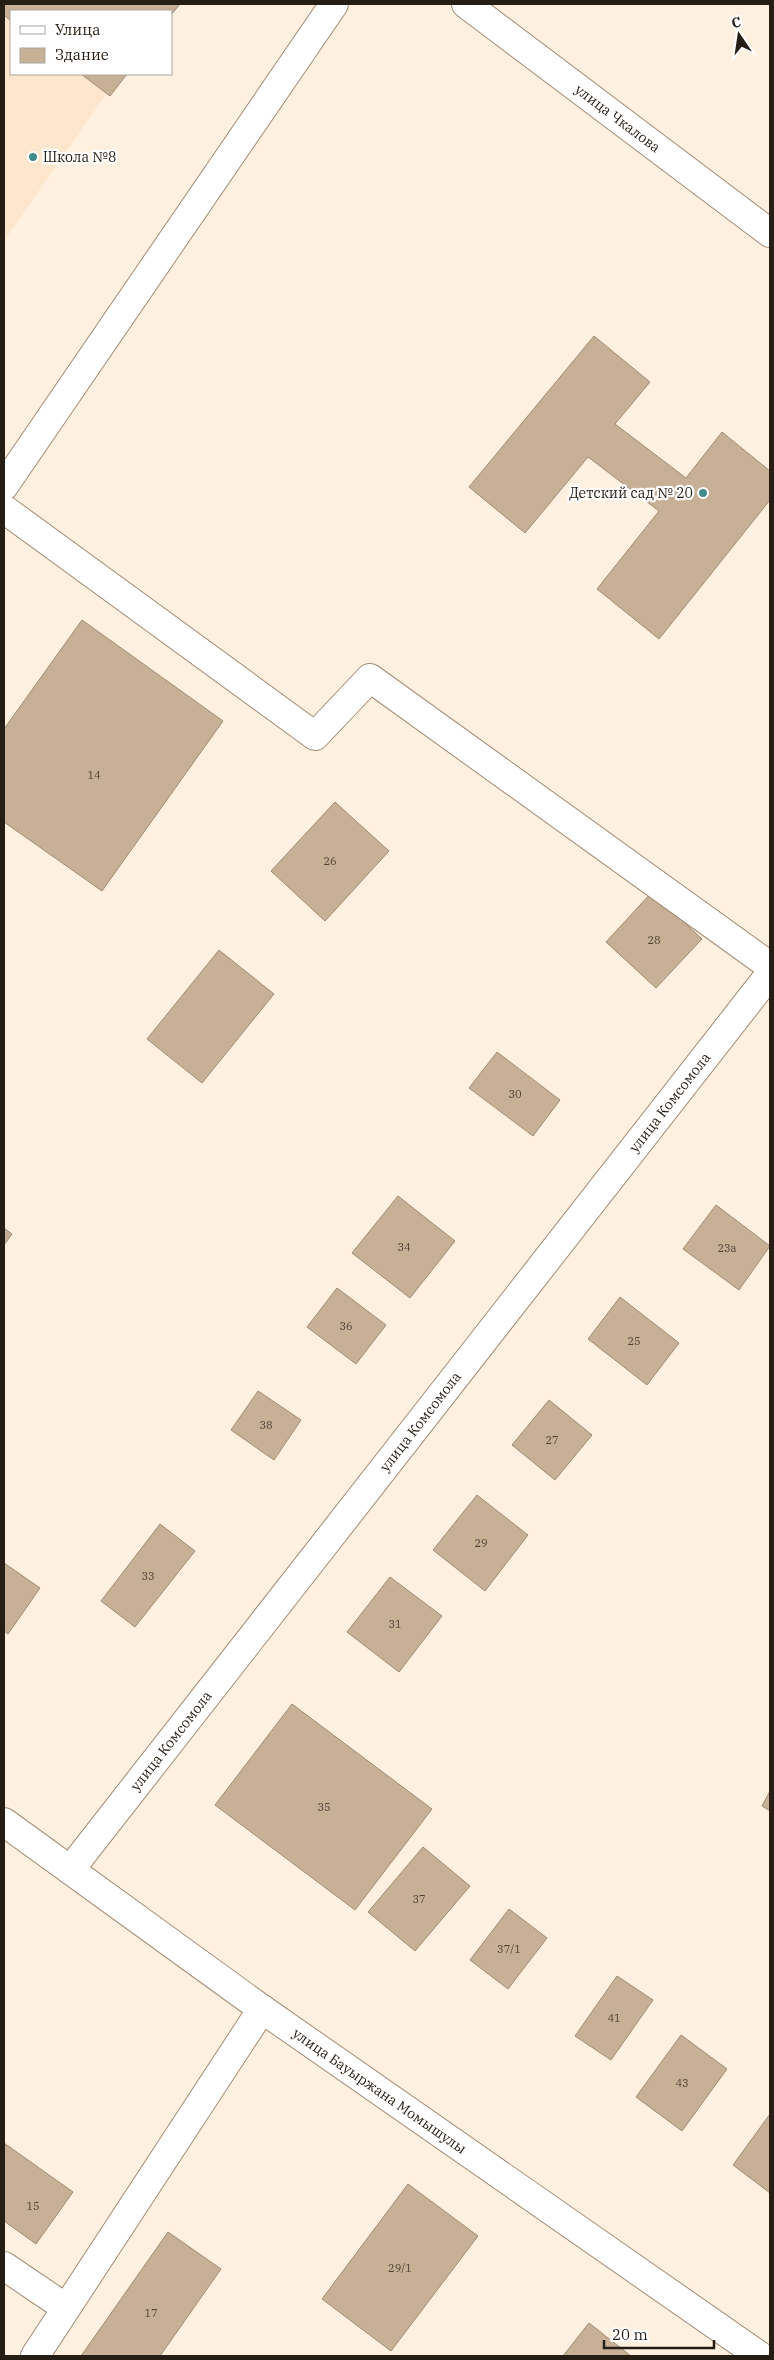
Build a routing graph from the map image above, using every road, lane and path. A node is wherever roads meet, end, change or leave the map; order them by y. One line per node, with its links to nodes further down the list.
1 (334, 4): 4 (street)
2 (466, 4): 3 (street, улица Чкалова)
3 (770, 234)
4 (4, 486)
5 (4, 509): 6 (street)
6 (770, 966)
7 (770, 974): 9 (street, улица Комсомола)
8 (4, 1822): 9 (street, улица Бауыржана Момышулы)
9 (70, 1870): 10 (street, улица Бауыржана Момышулы)
10 (262, 2009): 12 (street); 14 (street, улица Бауыржана Момышулы)
11 (4, 2266): 12 (street)
12 (66, 2308): 13 (street)
13 (34, 2356)
14 (760, 2356)

